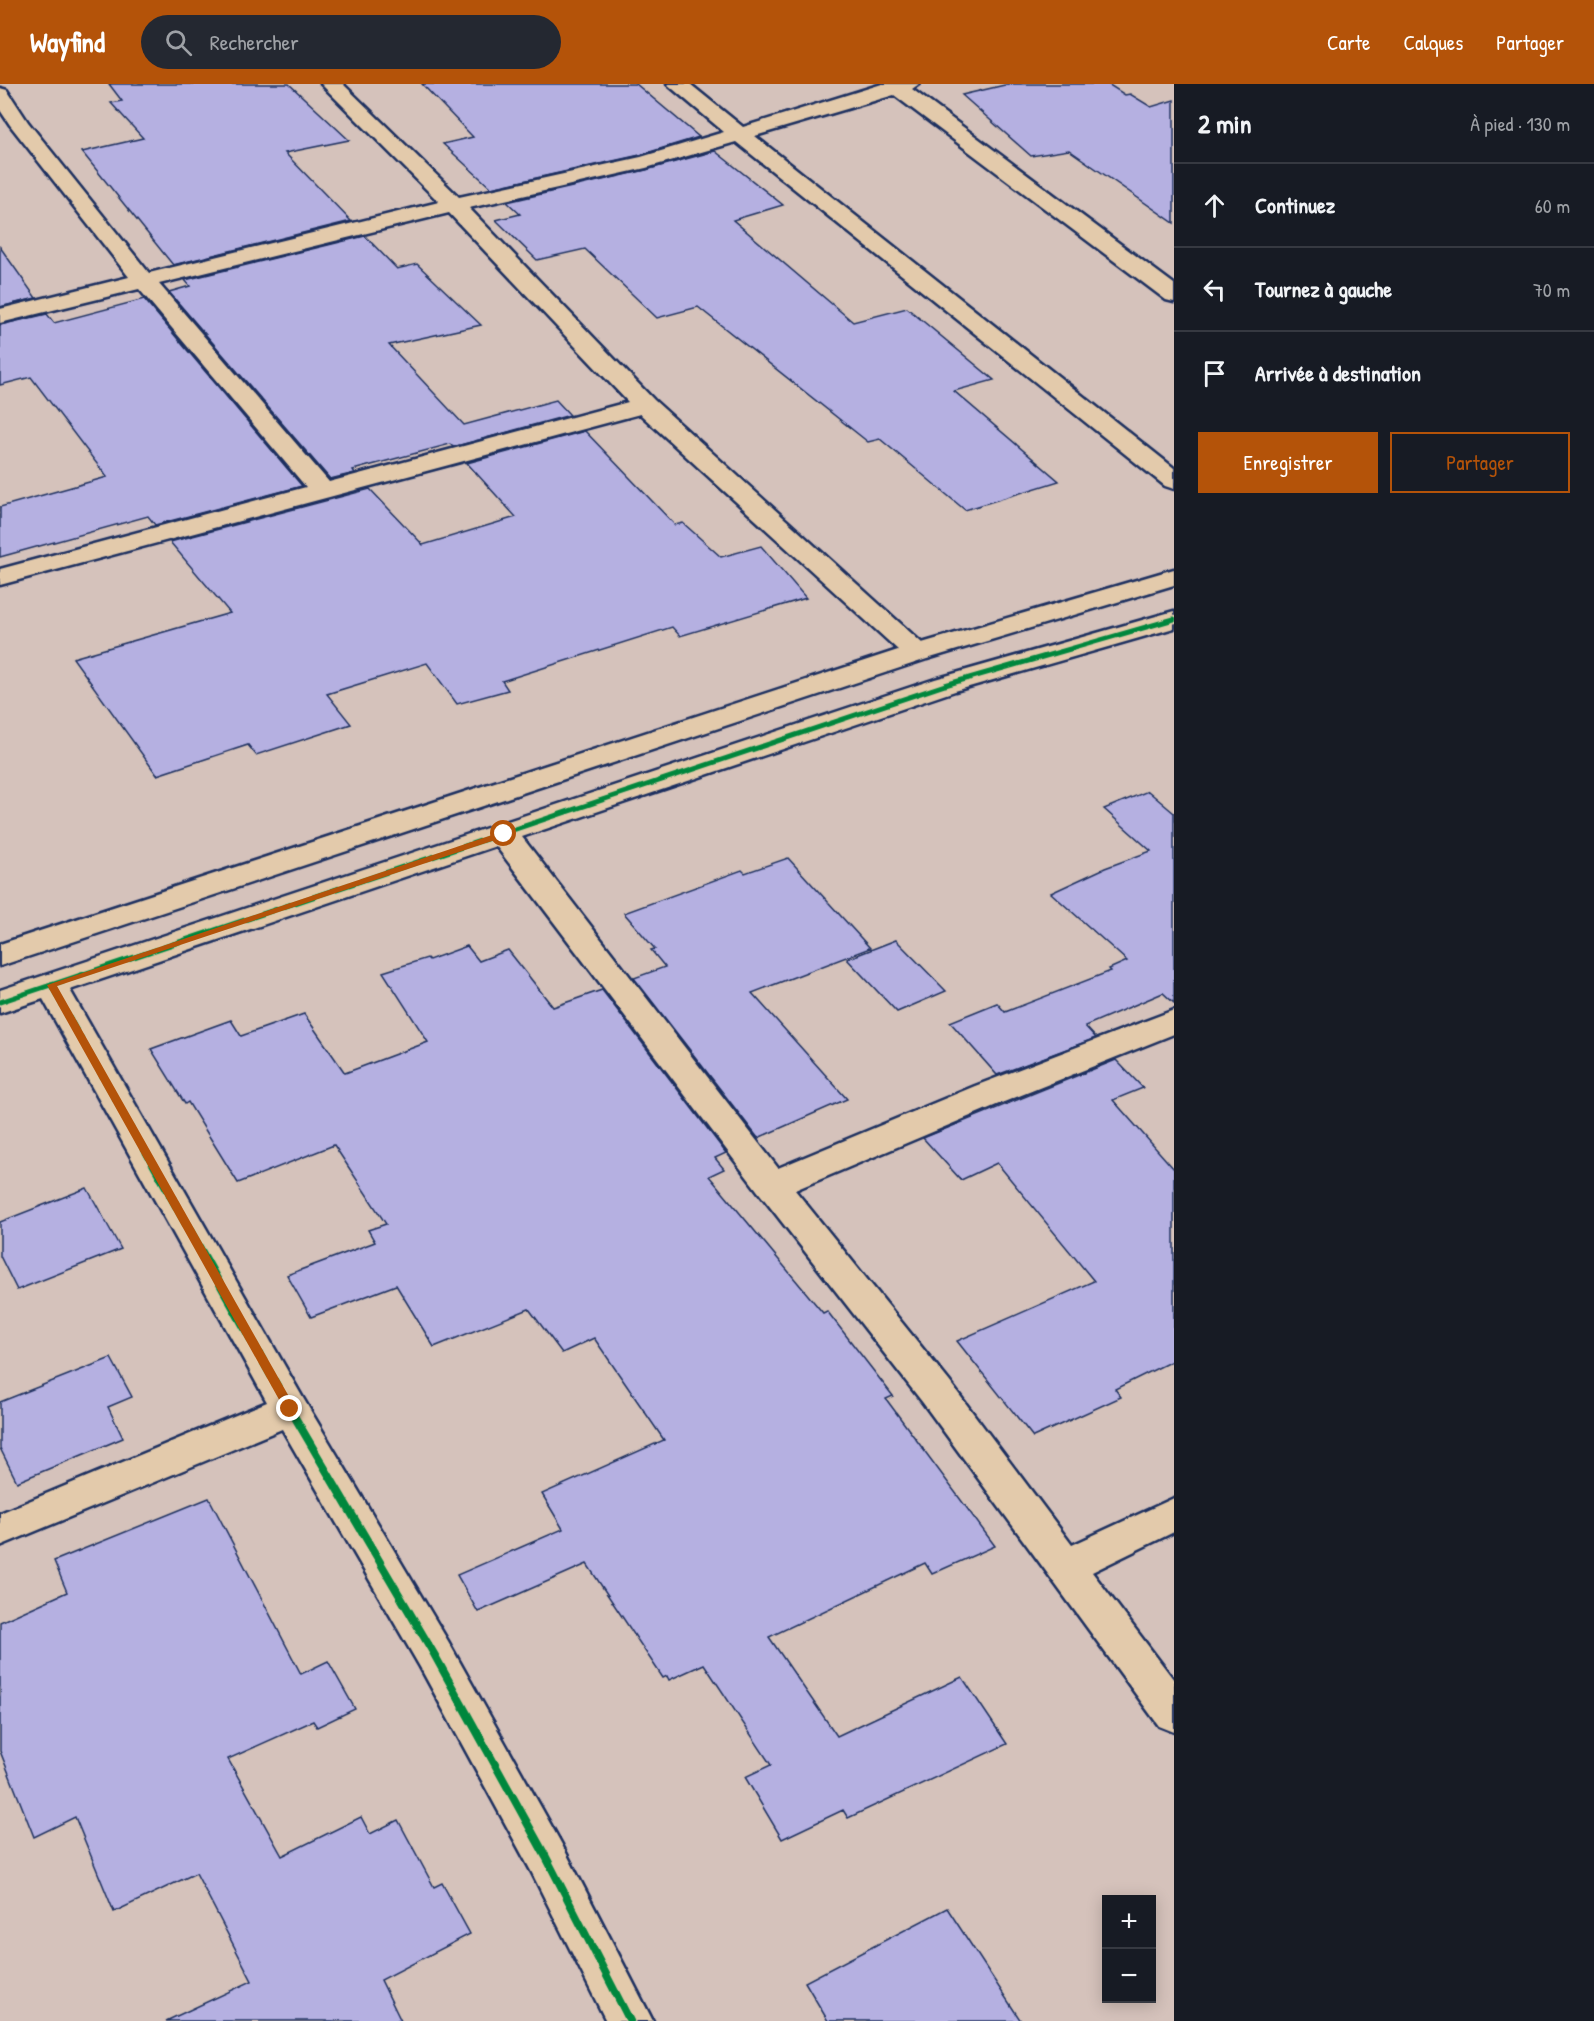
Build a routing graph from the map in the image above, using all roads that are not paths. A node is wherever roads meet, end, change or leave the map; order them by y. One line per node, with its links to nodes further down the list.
1 (331, 84): 7 (street)
2 (677, 84): 6 (street)
3 (899, 85): 6 (street); 9 (street)
4 (0, 94): 5 (street)
5 (10, 128): 8 (street)
6 (741, 135): 7 (street); 12 (street)
7 (454, 205): 8 (street); 11 (street)
8 (144, 281): 10 (street); 13 (street)
9 (1174, 295)
10 (0, 316)
11 (645, 405): 13 (street); 17 (street)
12 (1174, 481)
13 (323, 491): 14 (street)
14 (0, 577)
15 (1174, 577): 17 (street)
16 (1174, 619): 18 (street)
17 (917, 653): 19 (street)
18 (504, 834): 20 (street); 23 (street)
19 (0, 955)
20 (51, 985): 21 (street); 24 (street)
21 (0, 1002)
22 (1174, 1021): 23 (street)
23 (772, 1185): 27 (street)
24 (290, 1409): 26 (street); 29 (street)
25 (1174, 1514): 27 (street)
26 (0, 1530)
27 (1066, 1566): 28 (street)
28 (1174, 1713)
29 (630, 2021)

